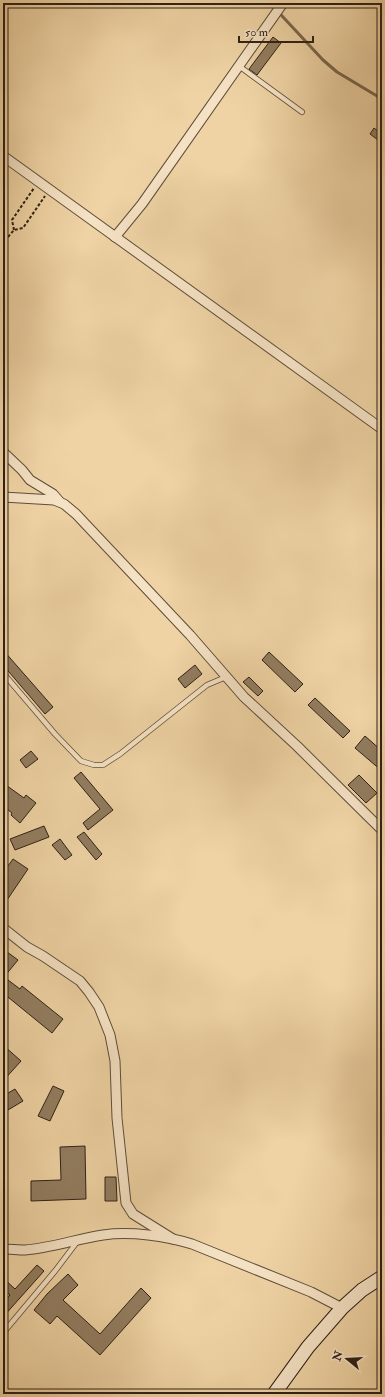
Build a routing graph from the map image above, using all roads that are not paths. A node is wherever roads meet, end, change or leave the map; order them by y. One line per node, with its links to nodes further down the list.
1 (280, 8): 2 (street)
2 (239, 66): 3 (lane); 5 (street)
3 (302, 112)
4 (3, 156): 5 (street)
5 (115, 237): 6 (street)
6 (382, 430)
7 (3, 452): 9 (street)
8 (3, 498): 9 (street)
9 (60, 502): 11 (street)
10 (3, 673): 11 (lane)
11 (226, 677): 12 (street)
12 (382, 830)
13 (3, 928): 14 (street)
14 (173, 1239): 15 (street); 18 (street)
15 (78, 1240): 16 (street); 19 (lane)
16 (3, 1249)
17 (382, 1277): 18 (main road)
18 (342, 1308): 20 (main road)
19 (3, 1333)
20 (274, 1394)

